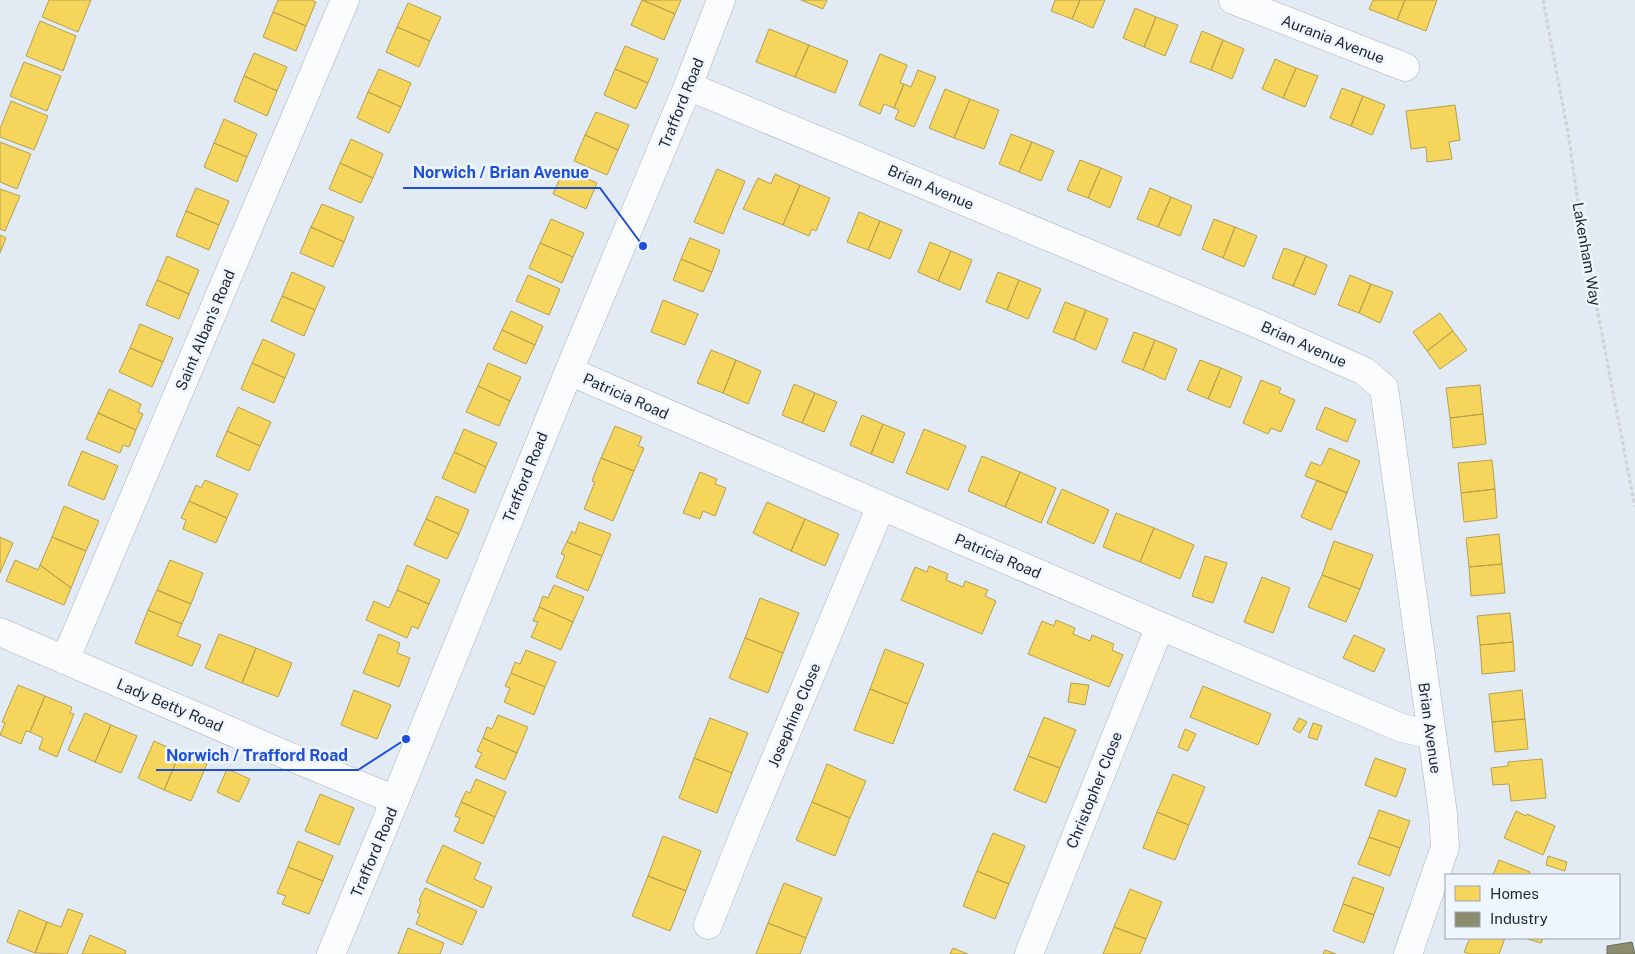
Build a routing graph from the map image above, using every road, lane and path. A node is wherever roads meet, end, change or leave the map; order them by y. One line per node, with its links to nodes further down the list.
1 (345, 0): 12 (street, Saint Alban's Road)
2 (721, 0): 6 (street, Trafford Road)
3 (1233, 0): 5 (street, Aurania Avenue)
4 (1543, 0): 9 (path, Lakenham Way)
5 (1405, 67)
6 (688, 86): 7 (street, Trafford Road); 13 (street, Brian Avenue)
7 (568, 371): 8 (street, Patricia Road); 14 (street, Trafford Road)
8 (881, 506): 10 (street, Patricia Road); 15 (street, Josephine Close)
9 (1635, 507)
10 (1160, 626): 13 (street, Patricia Road); 17 (street, Christopher Close)
11 (0, 632): 12 (street, Lady Betty Road)
12 (66, 660): 14 (street, Lady Betty Road)
13 (1430, 730): 18 (street, Brian Avenue)
14 (395, 800): 16 (street, Trafford Road)
15 (708, 925)
16 (331, 954)
17 (1029, 954)
18 (1408, 954)

